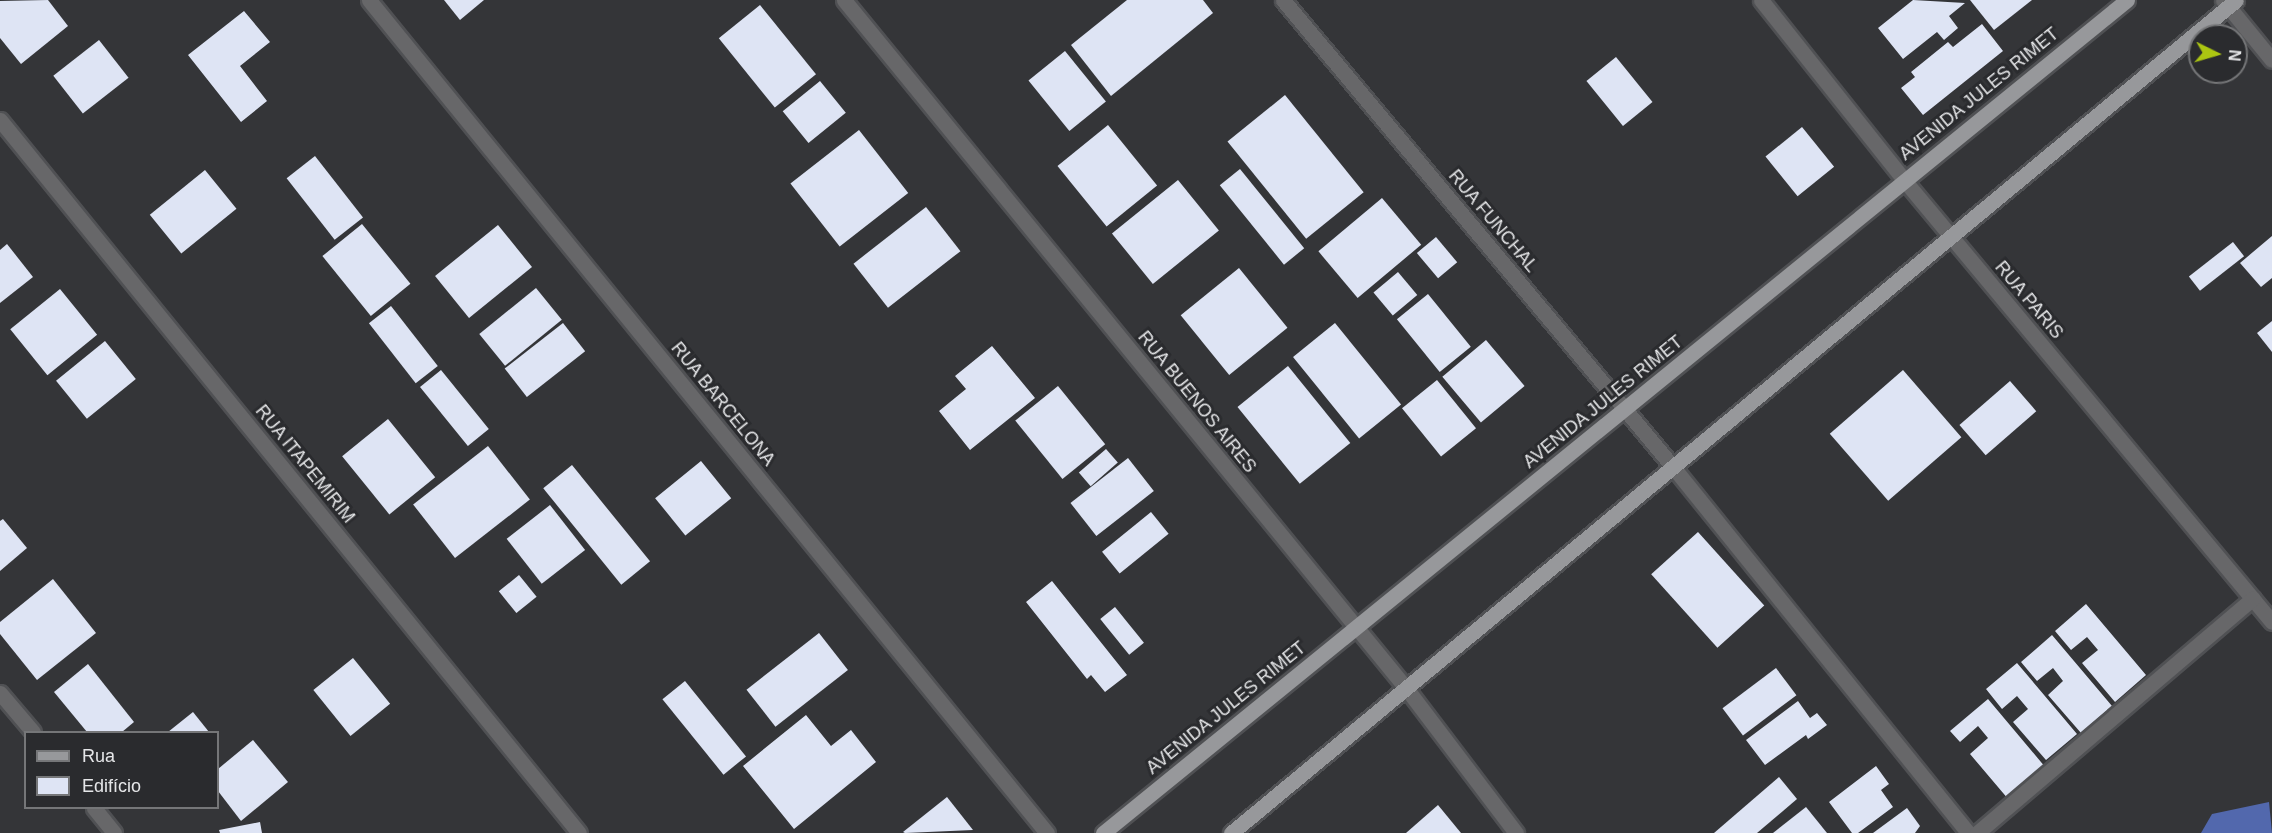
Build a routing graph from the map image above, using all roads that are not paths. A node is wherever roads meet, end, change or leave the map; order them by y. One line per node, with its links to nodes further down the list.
1 (369, 0): 22 (street, RUA BARCELONA)
2 (844, 0): 15 (street, RUA BUENOS AIRES)
3 (1283, 0): 11 (street, RUA FUNCHAL)
4 (1761, 0): 9 (street, RUA PARIS)
5 (2127, 0): 9 (main road, AVENIDA JULES RIMET)
6 (2229, 2): 7 (street); 10 (main road)
7 (2272, 60)
8 (0, 120): 21 (street, RUA ITAPEMIRIM)
9 (1904, 180): 10 (street, RUA PARIS); 11 (main road, AVENIDA JULES RIMET)
10 (1953, 238): 12 (main road); 13 (street, RUA PARIS)
11 (1624, 410): 12 (street, RUA FUNCHAL); 15 (main road, AVENIDA JULES RIMET)
12 (1673, 467): 16 (main road); 26 (street, RUA FUNCHAL)
13 (2253, 598): 14 (street, RUA PARIS); 27 (street)
14 (2272, 622)
15 (1356, 628): 16 (street, RUA BUENOS AIRES); 23 (main road, AVENIDA JULES RIMET)
16 (1406, 688): 24 (main road); 25 (street, RUA BUENOS AIRES)
17 (0, 693): 18 (street)
18 (32, 731)
19 (96, 809): 20 (street)
20 (114, 833)
21 (579, 833)
22 (1047, 833)
23 (1103, 833)
24 (1231, 833)
25 (1516, 833)
26 (1968, 833)
27 (1977, 833)

